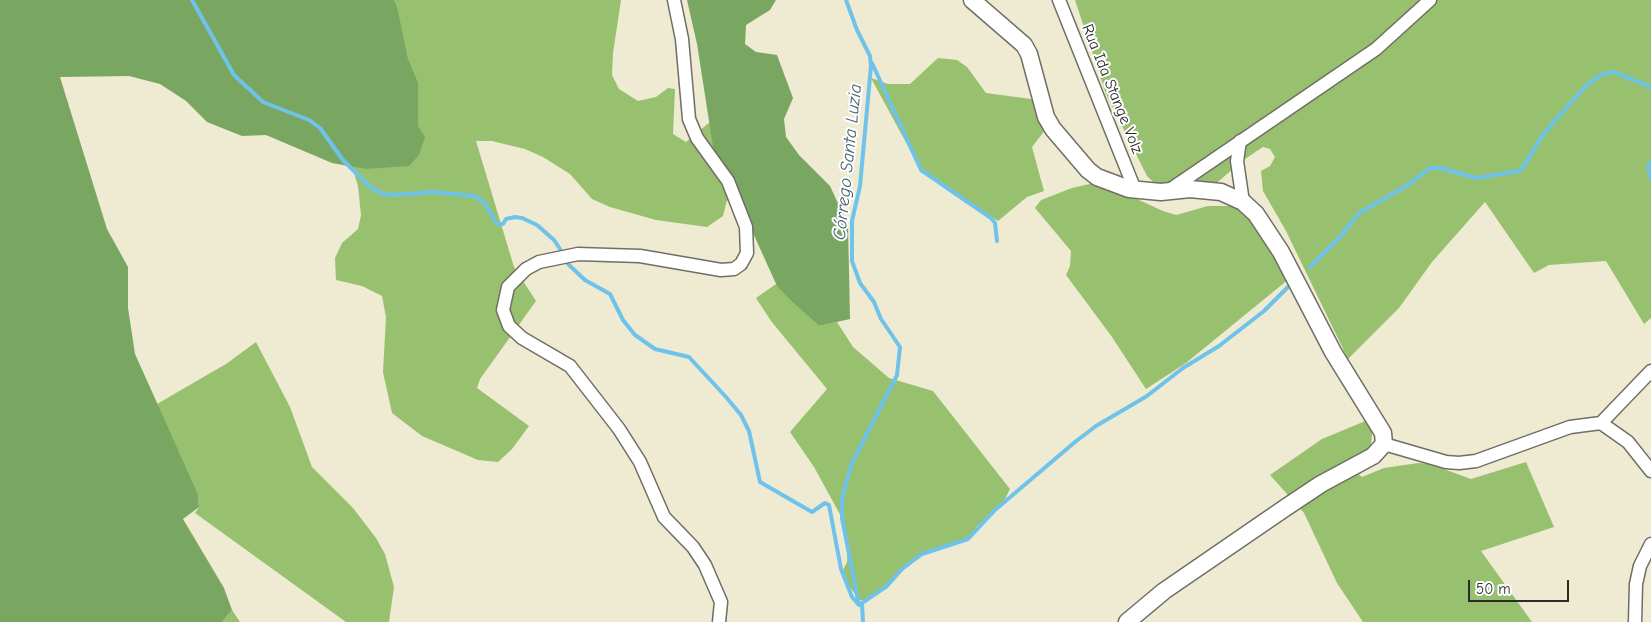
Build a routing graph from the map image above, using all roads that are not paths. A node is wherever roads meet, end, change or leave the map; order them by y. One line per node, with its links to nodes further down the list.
1 (674, 0): 14 (street)
2 (972, 0): 6 (street)
3 (1059, 0): 6 (street, Rua Ida Stange Volz)
4 (1430, 0): 5 (street)
5 (1240, 142): 7 (street); 8 (street)
6 (1134, 190): 7 (street)
7 (1168, 191): 8 (street)
8 (1243, 202): 11 (street)
9 (1651, 371): 10 (street)
10 (1601, 423): 11 (street); 12 (street)
11 (1384, 444): 15 (street)
12 (1651, 471)
13 (1651, 544): 16 (street)
14 (719, 622)
15 (1127, 622)
16 (1635, 622)

